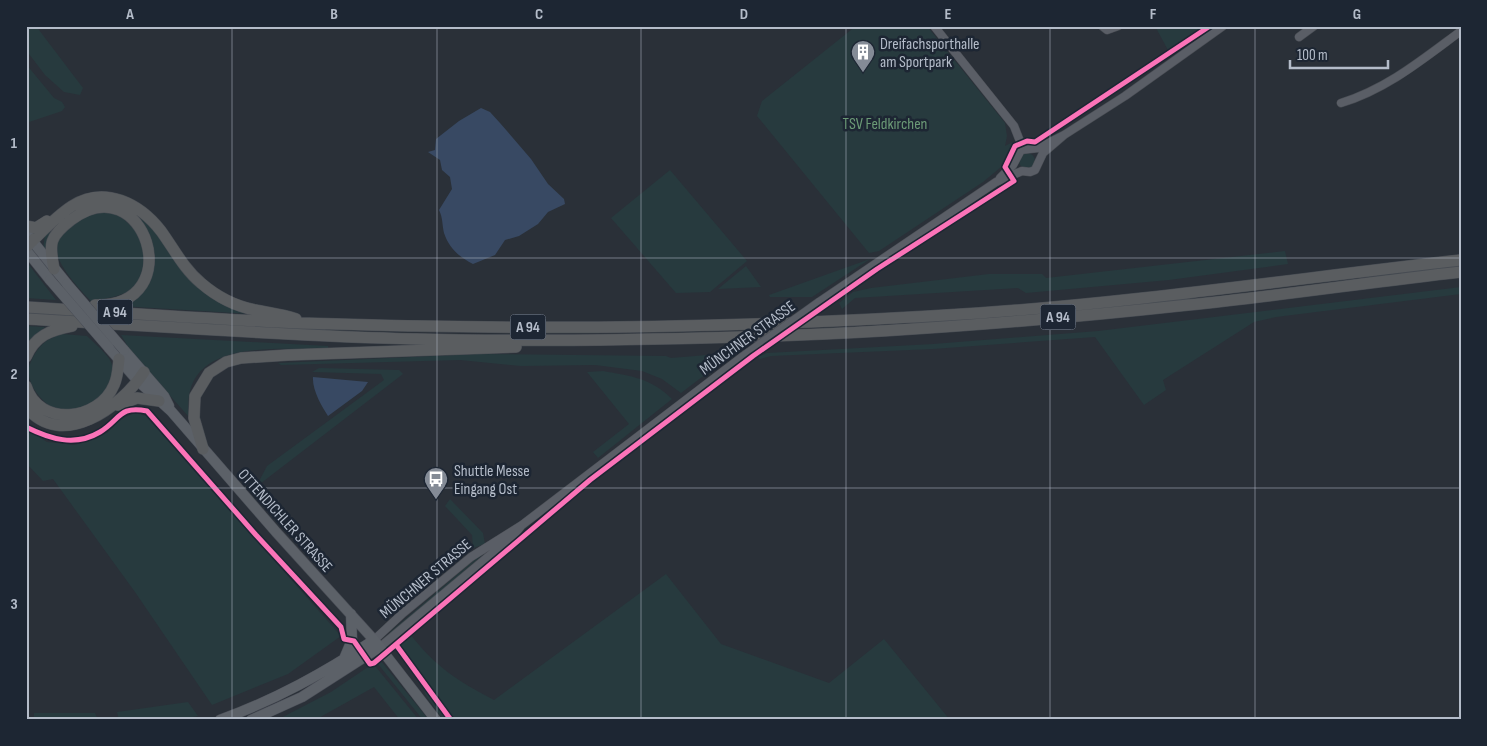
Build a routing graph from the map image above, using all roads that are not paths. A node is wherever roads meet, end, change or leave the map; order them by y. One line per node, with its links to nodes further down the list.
1 (934, 26): 10 (street)
2 (1102, 26): 3 (street)
3 (1118, 26)
4 (1223, 26): 9 (street, MÜNCHNER STRASSE)
5 (1314, 26): 7 (street)
6 (1461, 31): 8 (street)
7 (1299, 37)
8 (1341, 103)
9 (1064, 135): 11 (street, MÜNCHNER STRASSE); 12 (street, MÜNCHNER STRASSE)
10 (1023, 149): 11 (street); 13 (street, MÜNCHNER STRASSE)
11 (1033, 150): 12 (street)
12 (1039, 158): 14 (street, MÜNCHNER STRASSE)
13 (1015, 161): 14 (street); 15 (street, MÜNCHNER STRASSE)
14 (1022, 171): 15 (street, MÜNCHNER STRASSE)
15 (996, 182): 37 (street, MÜNCHNER STRASSE, bridge)
16 (58, 217): 17 (highway); 18 (highway); 26 (highway)
17 (26, 226)
18 (28, 243): 21 (main road, OTTENDICHLER STRASSE)
19 (1461, 260): 26 (highway, A 94)
20 (1461, 272): 27 (highway, A 94)
21 (52, 275): 23 (highway); 28 (main road, OTTENDICHLER STRASSE, bridge); 28 (main road, OTTENDICHLER STRASSE, bridge)
22 (26, 307): 23 (highway, A 94)
23 (66, 309): 26 (highway, A 94)
24 (26, 319): 25 (highway, A 94)
25 (93, 323): 27 (highway, A 94); 29 (highway)
26 (304, 323)
27 (541, 340): 36 (highway)
28 (121, 354): 30 (main road, OTTENDICHLER STRASSE); 31 (highway)
29 (26, 357)
30 (141, 377): 32 (main road, OTTENDICHLER STRASSE); 34 (main road, OTTENDICHLER STRASSE); 35 (highway)
31 (26, 386)
32 (160, 401): 34 (main road, OTTENDICHLER STRASSE); 35 (highway)
33 (26, 407): 35 (highway)
34 (171, 411): 36 (main road, OTTENDICHLER STRASSE)
35 (101, 413)
36 (204, 450): 38 (main road, OTTENDICHLER STRASSE)
37 (522, 525): 39 (street, MÜNCHNER STRASSE); 39 (street, MÜNCHNER STRASSE)
38 (351, 614): 39 (main road, OTTENDICHLER STRASSE); 40 (main road)
39 (377, 643): 40 (main road); 42 (main road); 43 (main road, OTTENDICHLER STRASSE)
40 (344, 659): 41 (main road)
41 (220, 720)
42 (251, 720)
43 (436, 720)

